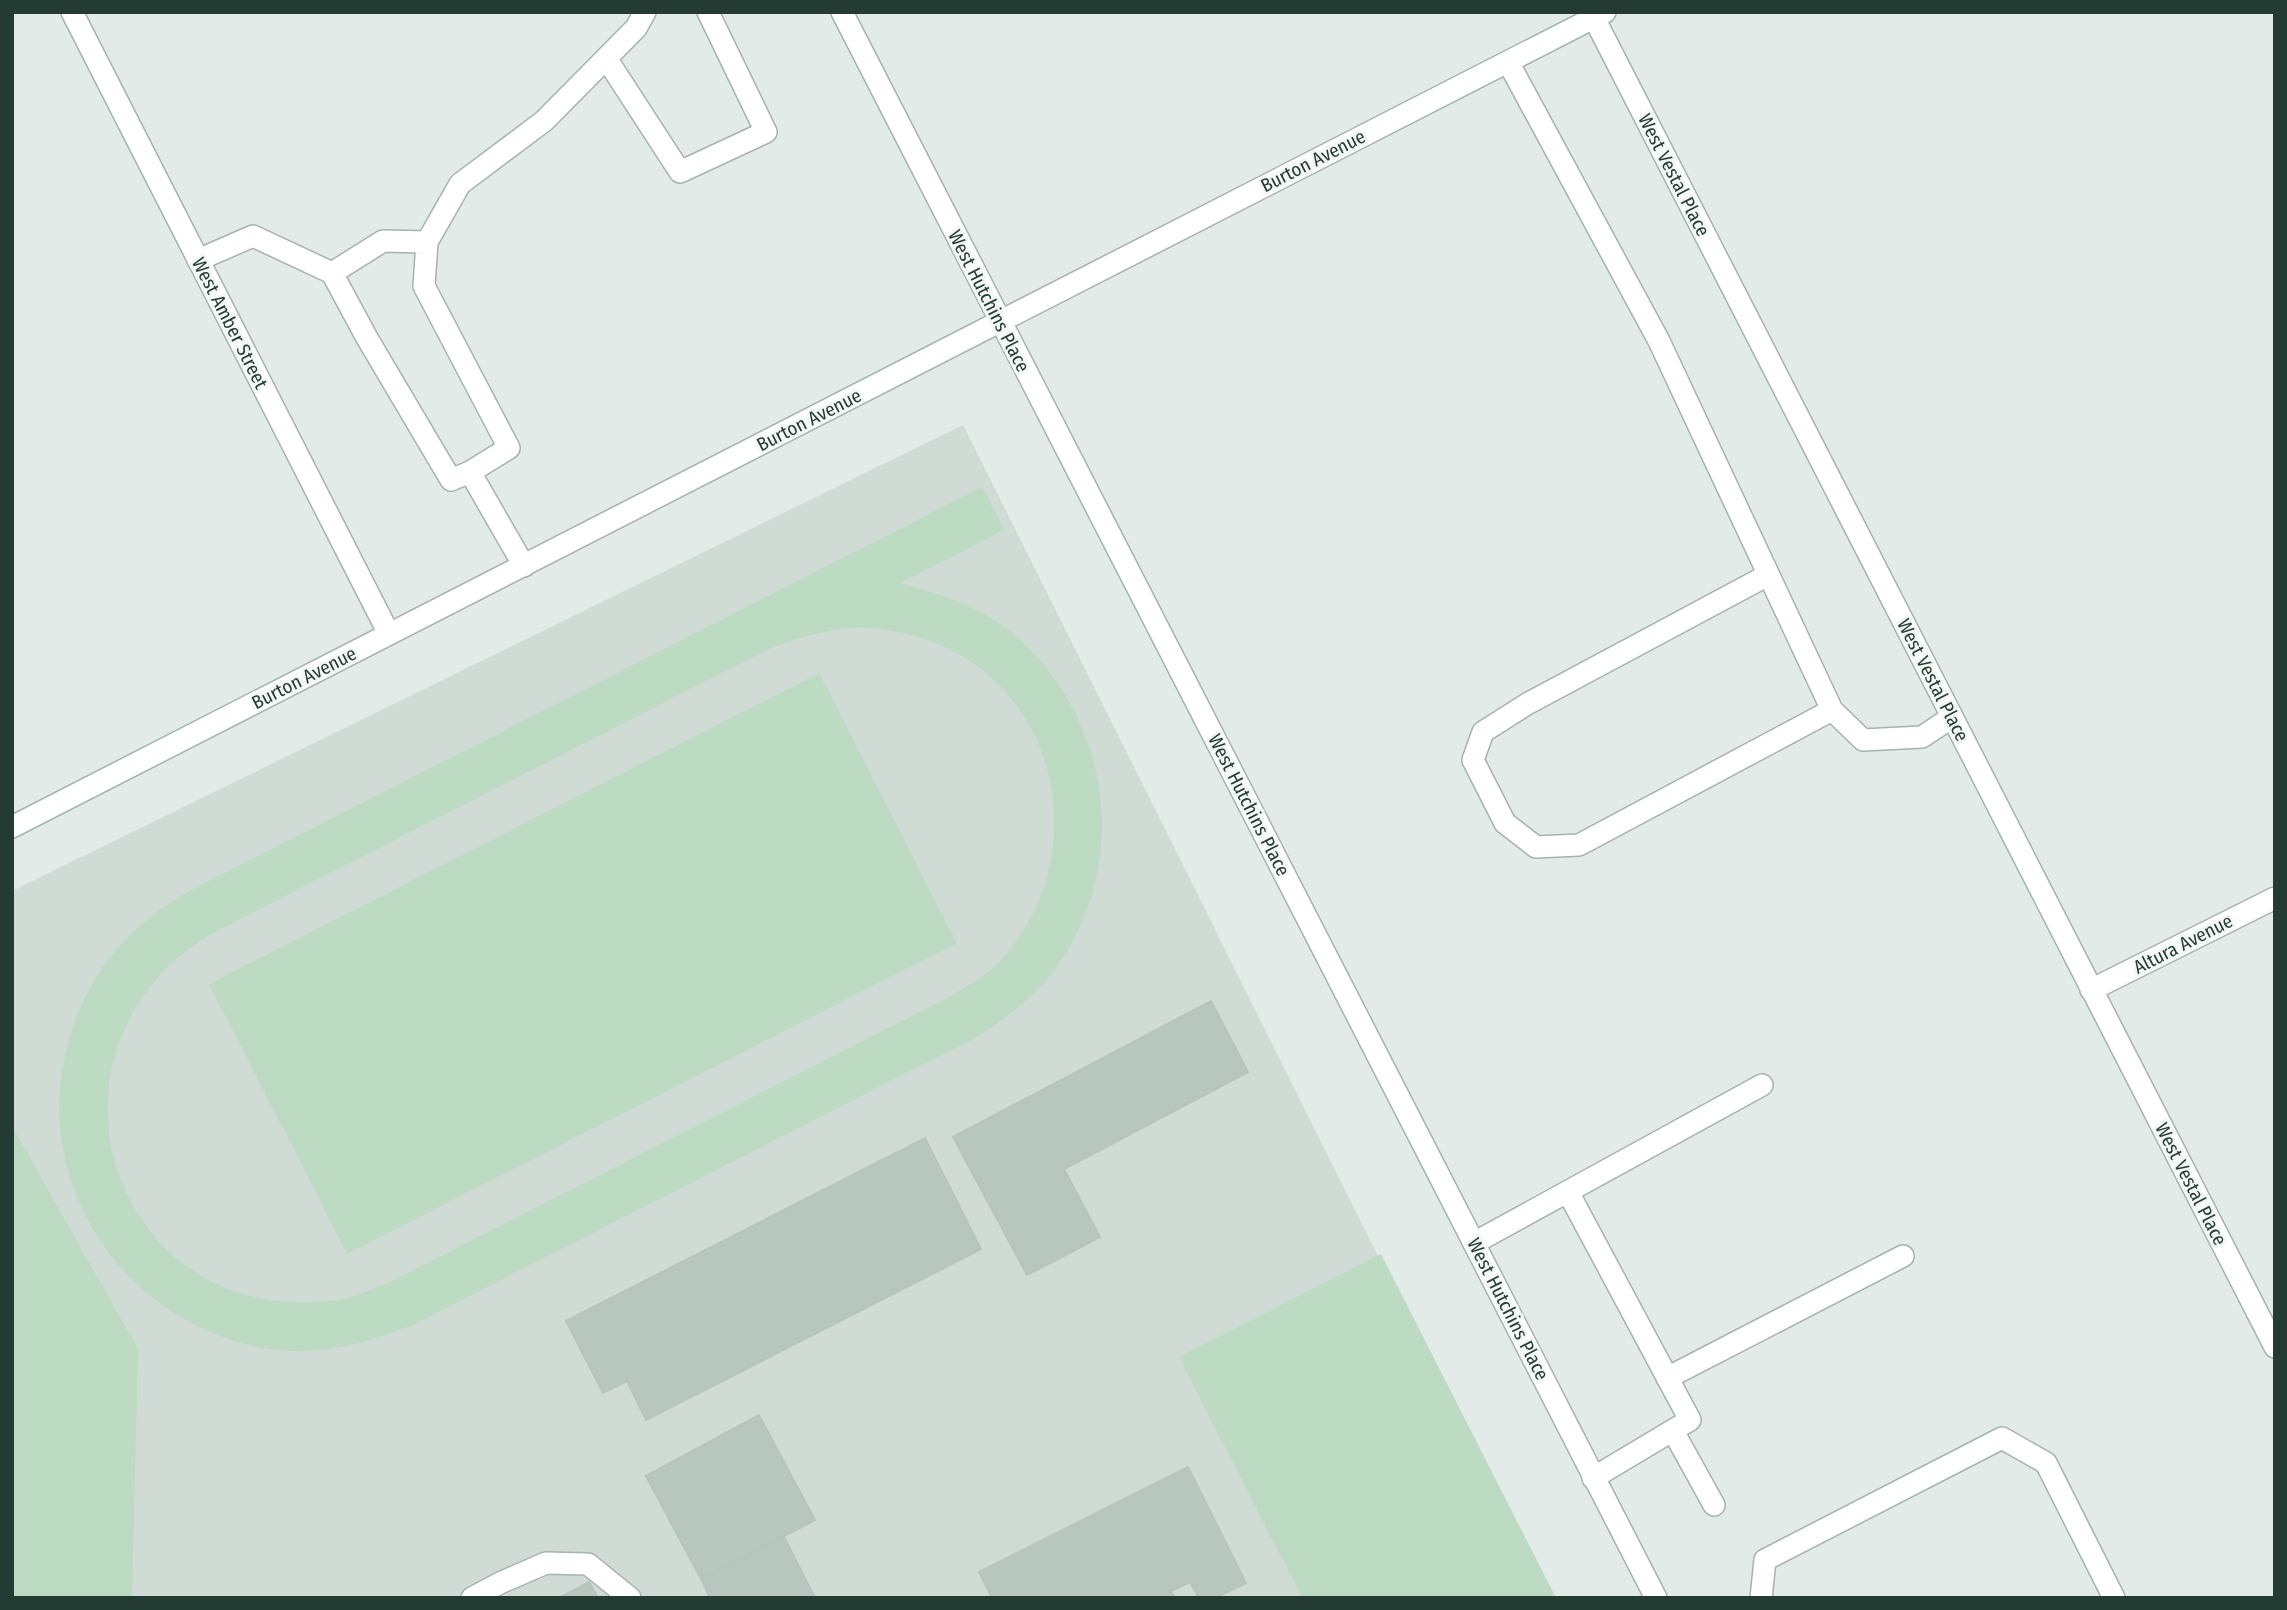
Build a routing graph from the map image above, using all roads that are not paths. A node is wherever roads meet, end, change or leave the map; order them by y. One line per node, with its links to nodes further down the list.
1 (72, 12): 9 (street, West Amber Street)
2 (645, 12): 6 (street)
3 (708, 12): 6 (street)
4 (842, 12): 11 (street, West Hutchins Place)
5 (1597, 14): 7 (street, Burton Avenue); 17 (street, West Vestal Place)
6 (606, 58): 8 (street)
7 (1508, 62): 11 (street, Burton Avenue); 14 (street)
8 (427, 242): 10 (street); 12 (street)
9 (198, 260): 10 (street); 15 (street, West Amber Street)
10 (332, 273): 12 (street)
11 (1000, 322): 13 (street, Burton Avenue); 23 (street, West Hutchins Place)
12 (470, 472): 13 (street)
13 (524, 566): 15 (street, Burton Avenue)
14 (1769, 575): 16 (street); 16 (street)
15 (389, 634): 18 (street, Burton Avenue)
16 (1832, 710): 17 (street)
17 (1952, 718): 20 (street, West Vestal Place)
18 (12, 827)
19 (2275, 898): 20 (street, Altura Avenue)
20 (2091, 989): 25 (street, West Vestal Place)
21 (1762, 1085): 22 (street)
22 (1568, 1192): 23 (street); 26 (street)
23 (1474, 1242): 28 (street, West Hutchins Place)
24 (1903, 1256): 26 (street)
25 (2275, 1346)
26 (1667, 1378): 27 (street)
27 (1673, 1431): 28 (street); 29 (street)
28 (1593, 1478): 32 (street, West Hutchins Place)
29 (1714, 1505)
30 (472, 1598): 31 (street)
31 (630, 1598)
32 (1656, 1598)
33 (1761, 1598): 34 (street)
34 (2114, 1598)

